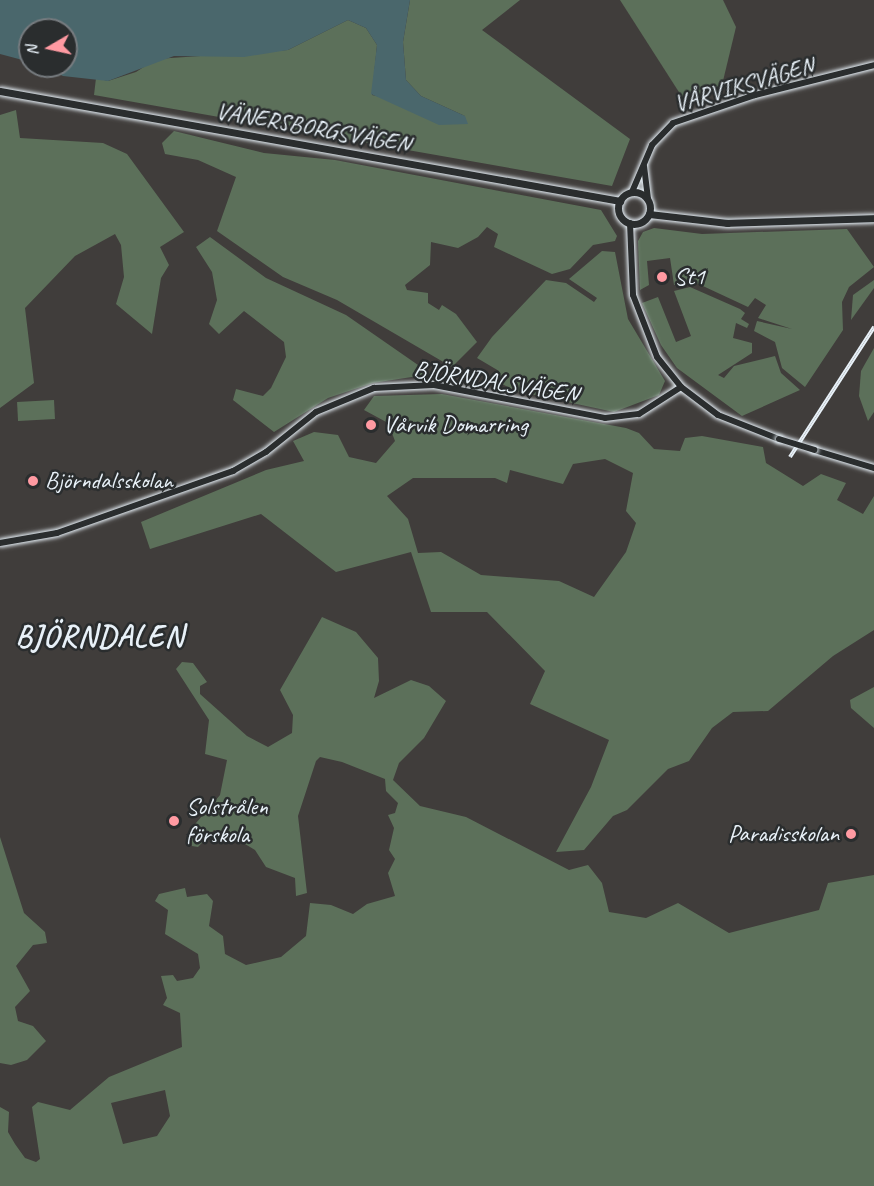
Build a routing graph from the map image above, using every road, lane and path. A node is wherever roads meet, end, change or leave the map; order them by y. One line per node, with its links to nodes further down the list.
1 (874, 65): 3 (street, VÅRVIKSVÄGEN)
2 (0, 91): 6 (main road, VÄNERSBORGSVÄGEN)
3 (644, 166): 4 (street, VÅRVIKSVÄGEN); 5 (street)
4 (632, 192): 5 (main road); 6 (main road)
5 (648, 199): 7 (main road)
6 (620, 201): 9 (main road)
7 (649, 214): 8 (main road); 9 (main road)
8 (874, 218)
9 (630, 223): 10 (street)
10 (681, 387): 11 (street, bridge); 12 (street, BJÖRNDALSVÄGEN)
11 (874, 468)
12 (0, 543)

